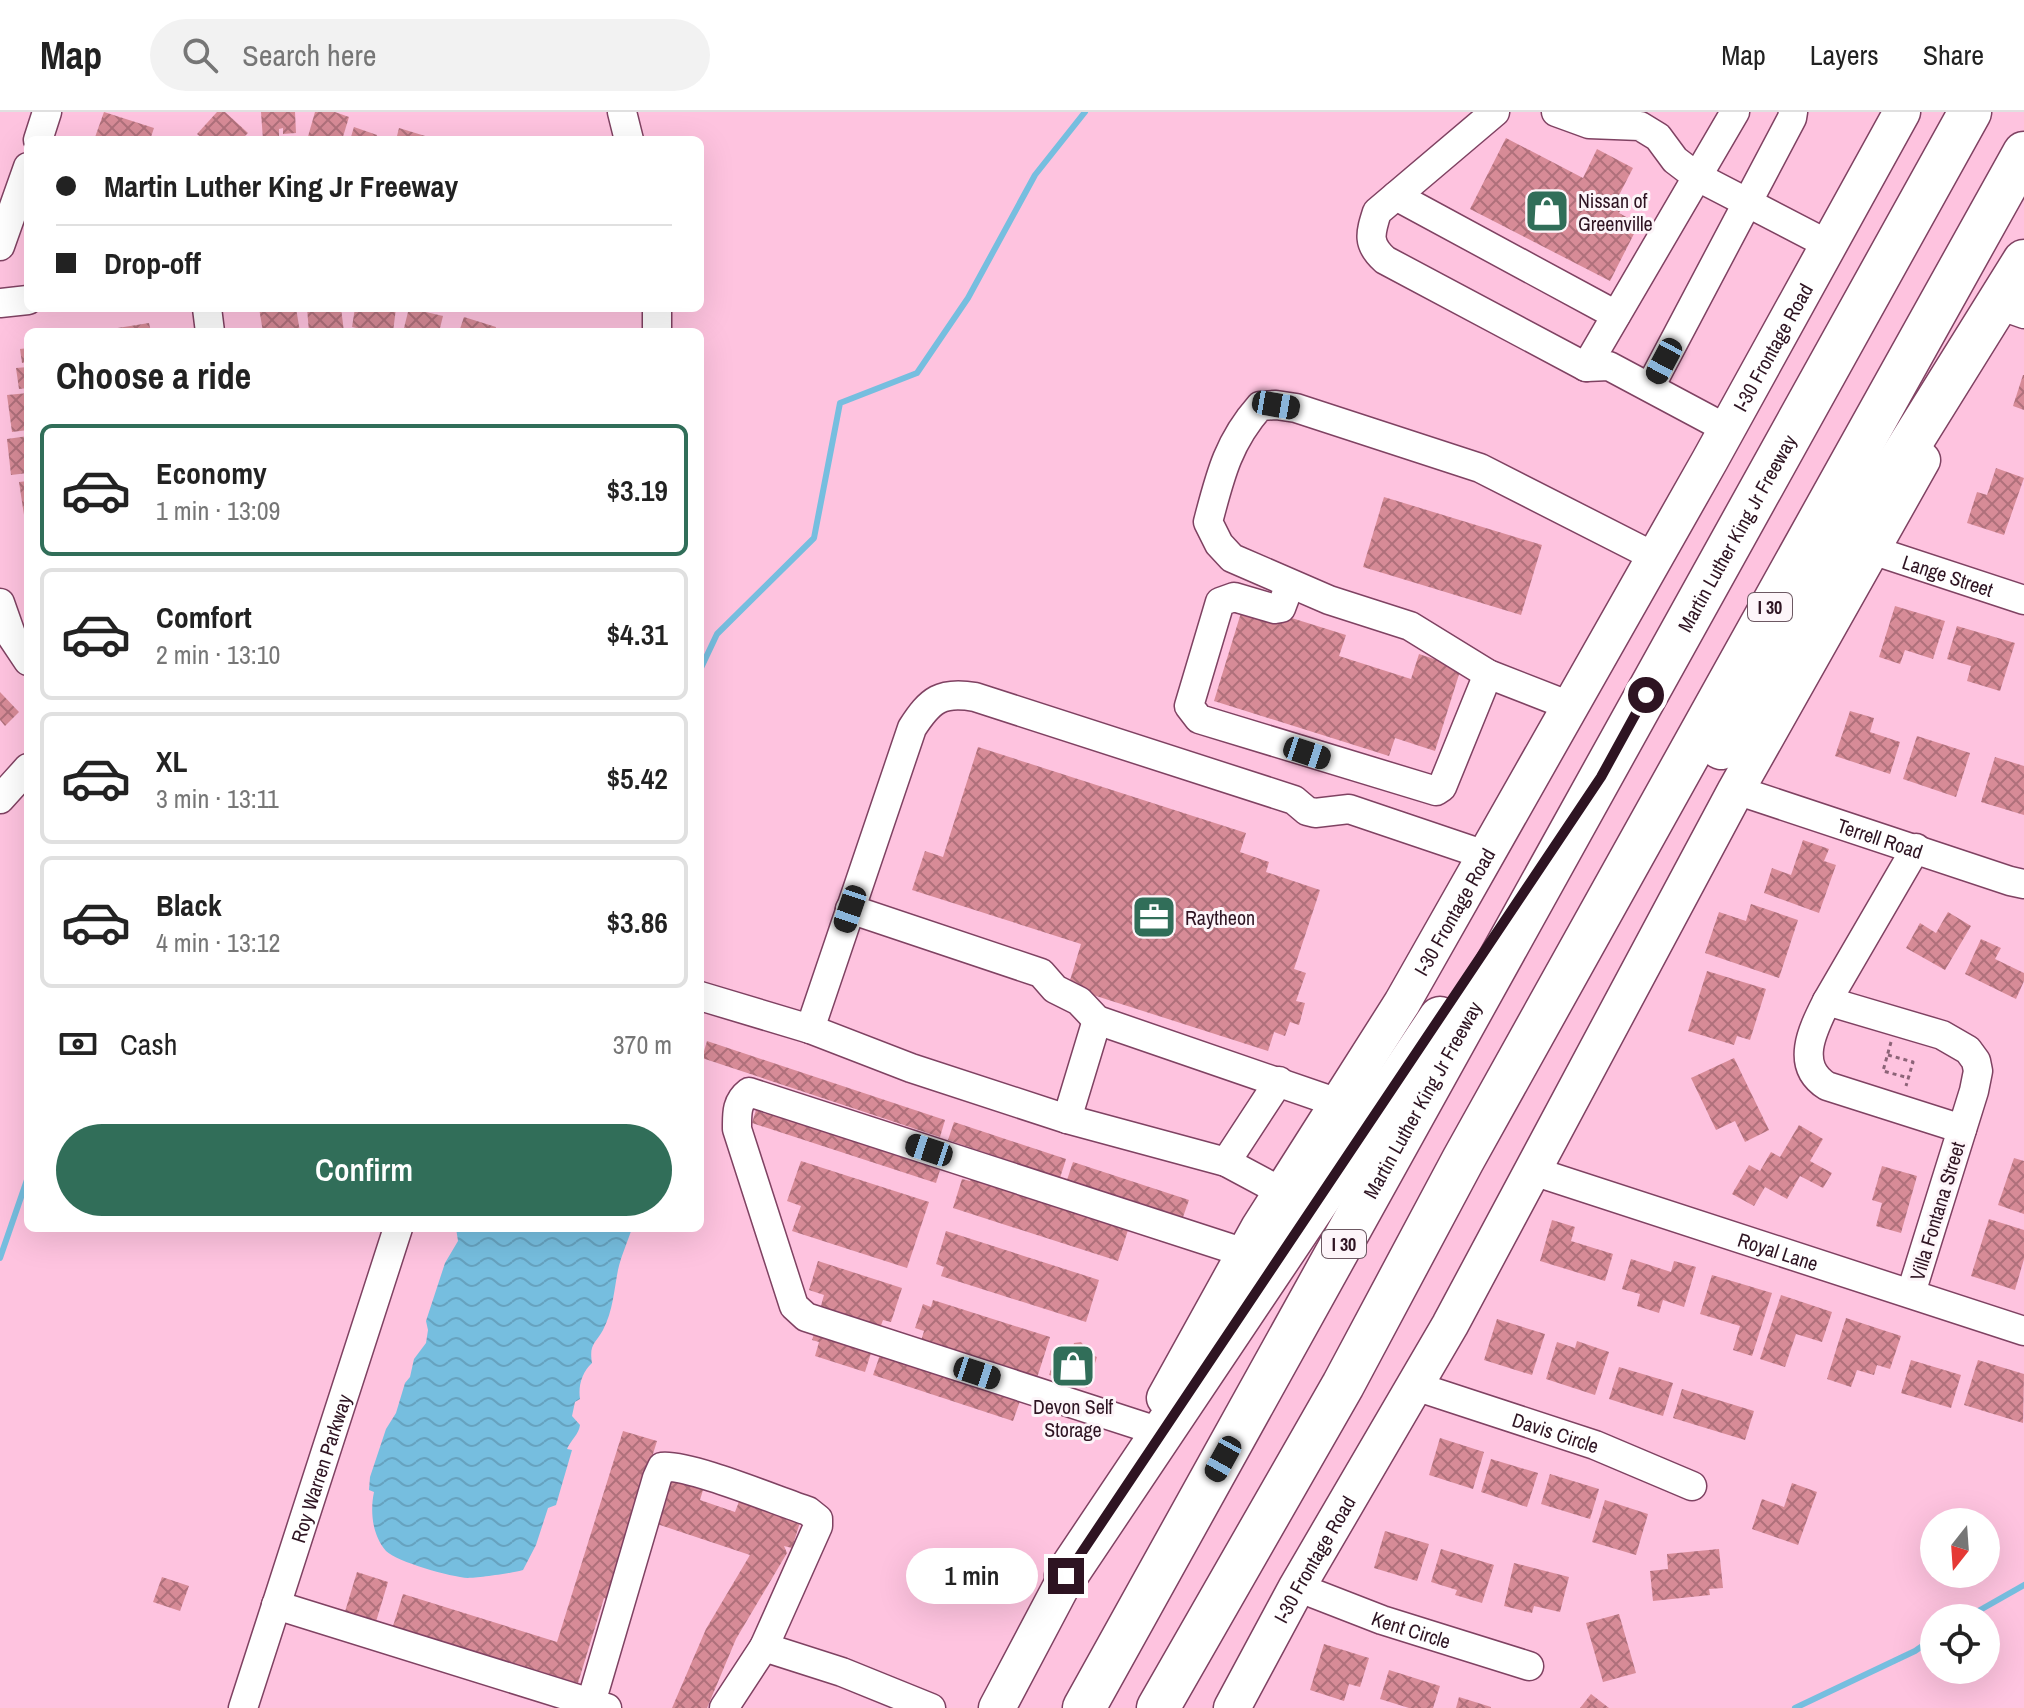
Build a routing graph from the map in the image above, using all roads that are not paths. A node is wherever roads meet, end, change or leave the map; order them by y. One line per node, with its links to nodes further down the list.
1 (47, 112): 9 (street)
2 (622, 112): 10 (street)
3 (1495, 112): 14 (street)
4 (1556, 112): 12 (street)
5 (1735, 112): 12 (street)
6 (1793, 112): 15 (street)
7 (1902, 112): 16 (main road, I-30 Frontage Road)
8 (1970, 112): 35 (highway, Martin Luther King Jr Freeway / I 30)
9 (39, 136)
10 (628, 136)
11 (2024, 153): 46 (highway, I 30)
12 (1696, 176): 15 (street); 22 (street)
13 (24, 178): 17 (street)
14 (1396, 196): 22 (street); 23 (street)
15 (1748, 202): 16 (street); 24 (street)
16 (1829, 245): 25 (main road, I-30 Frontage Road)
17 (0, 246)
18 (2024, 261): 46 (highway)
19 (24, 300): 21 (street)
20 (2018, 300): 26 (main road, I-30 Frontage Road)
21 (0, 303)
22 (1616, 315): 23 (street)
23 (1586, 367): 24 (street)
24 (1650, 387): 25 (street)
25 (1727, 429): 27 (main road, I-30 Frontage Road)
26 (1872, 550): 29 (street, Lange Street); 36 (main road, I-30 Frontage Road)
27 (1655, 557): 28 (street); 33 (main road, I-30 Frontage Road)
28 (1290, 584): 32 (street); 32 (street)
29 (2024, 600)
30 (0, 603): 31 (street)
31 (24, 655)
32 (1488, 674): 33 (street)
33 (1570, 706): 39 (main road, I-30 Frontage Road)
34 (24, 772): 37 (street)
35 (1601, 777): 61 (highway); 71 (highway, Martin Luther King Jr Freeway / I 30)
36 (1736, 790): 38 (street, Terrell Road); 52 (main road, I-30 Frontage Road)
37 (0, 799)
38 (1916, 848): 40 (street, Terrell Road); 43 (street, Villa Fontana Street)
39 (1485, 855): 41 (street); 48 (main road, I-30 Frontage Road)
40 (2024, 884)
41 (850, 909): 44 (street); 45 (street)
42 (704, 997): 45 (street)
43 (1827, 1001): 50 (street, Villa Fontana Street); 50 (street, Villa Fontana Street)
44 (1097, 1020): 47 (street); 49 (street)
45 (810, 1029): 49 (street)
46 (1517, 1061): 72 (highway, I 30)
47 (1279, 1081): 48 (street); 51 (street)
48 (1338, 1103): 53 (main road, I-30 Frontage Road)
49 (1067, 1119): 51 (street)
50 (1962, 1129): 56 (street, Villa Fontana Street)
51 (1226, 1162): 53 (street)
52 (1533, 1171): 56 (street, Royal Lane); 58 (main road, I-30 Frontage Road)
53 (1282, 1192): 55 (main road, I-30 Frontage Road)
54 (397, 1232): 63 (street, Roy Warren Parkway)
55 (1245, 1253): 59 (main road, I-30 Frontage Road); 59 (street)
56 (1911, 1293): 57 (street, Royal Lane)
57 (2024, 1331)
58 (1415, 1386): 60 (street, Davis Circle); 62 (main road, I-30 Frontage Road)
59 (1148, 1428): 61 (main road, I-30 Frontage Road)
60 (1692, 1486)
61 (1066, 1576): 70 (main road, I-30 Frontage Road)
62 (1297, 1587): 65 (street, Kent Circle); 73 (main road, I-30 Frontage Road)
63 (276, 1605): 66 (street); 67 (street, Roy Warren Parkway)
64 (764, 1647): 66 (street); 68 (street); 69 (street)
65 (1529, 1666)
66 (599, 1706)
67 (243, 1708)
68 (724, 1708)
69 (931, 1708)
70 (997, 1708)
71 (1084, 1708)
72 (1158, 1708)
73 (1232, 1708)

